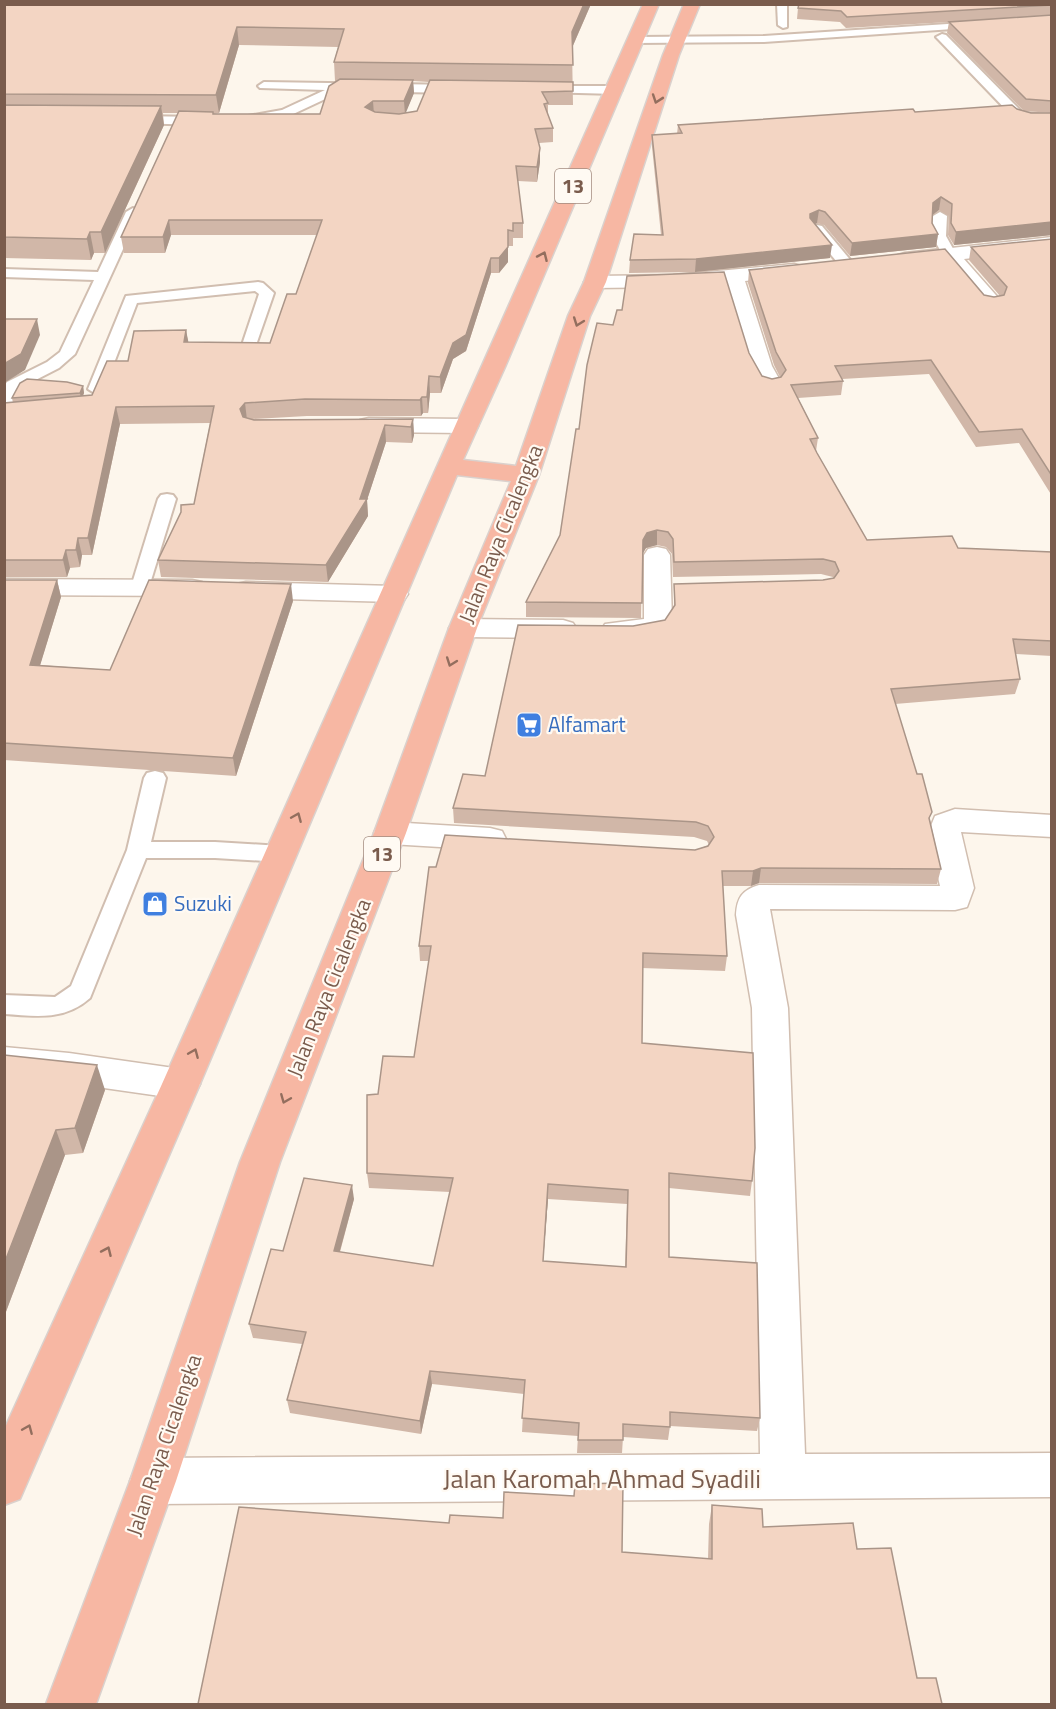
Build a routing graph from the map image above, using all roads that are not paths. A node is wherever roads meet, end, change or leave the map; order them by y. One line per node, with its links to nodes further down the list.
1 (651, 4): 11 (highway, 13)
2 (782, 4): 5 (lane)
3 (933, 17): 8 (lane)
4 (992, 24): 8 (lane)
5 (783, 25)
6 (753, 27): 7 (lane)
7 (724, 28)
8 (943, 32): 9 (lane); 10 (lane); 12 (lane); 18 (lane)
9 (684, 35): 11 (lane); 31 (highway, Jalan Raya Cicalengka / 13, one-way to 31)
10 (986, 35)
11 (635, 40): 17 (highway, 13)
12 (742, 52)
13 (264, 86): 14 (lane)
14 (341, 88): 15 (lane); 20 (lane)
15 (472, 89)
16 (529, 89): 17 (lane)
17 (616, 90): 38 (highway, 13, one-way to 17)
18 (1052, 118)
19 (118, 120): 21 (lane)
20 (241, 120)
21 (220, 121)
22 (137, 204): 29 (lane)
23 (940, 216): 26 (lane)
24 (817, 229): 27 (lane)
25 (1052, 243): 26 (street)
26 (949, 254): 27 (street); 32 (street)
27 (847, 265): 30 (street)
28 (4, 273): 29 (lane)
29 (104, 276): 36 (lane)
30 (733, 277): 31 (street); 34 (street)
31 (596, 282): 40 (highway, Jalan Raya Cicalengka / 13, one-way to 40)
32 (991, 302)
33 (251, 342): 35 (lane)
34 (770, 384)
35 (91, 404)
36 (8, 410)
37 (342, 425): 38 (street)
38 (466, 426): 39 (highway, 13)
39 (448, 466): 40 (highway); 45 (highway, 13)
40 (526, 475): 46 (highway, Jalan Raya Cicalengka / 13)
41 (168, 499): 43 (lane)
42 (657, 555): 46 (street)
43 (140, 586): 44 (street); 45 (street)
44 (4, 587)
45 (394, 594): 52 (highway, 13, one-way to 45)
46 (463, 628): 49 (highway, Jalan Raya Cicalengka / 13, one-way to 49)
47 (155, 778): 51 (lane)
48 (1052, 826): 57 (street)
49 (390, 832): 50 (street); 58 (highway, Jalan Raya Cicalengka / 13, one-way to 58)
50 (518, 840)
51 (138, 850): 52 (lane); 53 (lane)
52 (280, 854): 55 (highway, 13, one-way to 52)
53 (4, 1004)
54 (4, 1062): 55 (street)
55 (181, 1084): 59 (highway, 13, one-way to 55)
56 (1052, 1475): 57 (street, Jalan Karomah Ahmad Syadili)
57 (783, 1478): 58 (street, Jalan Karomah Ahmad Syadili)
58 (153, 1481): 60 (highway, Jalan Raya Cicalengka / 13)
59 (4, 1483)
60 (71, 1704)

